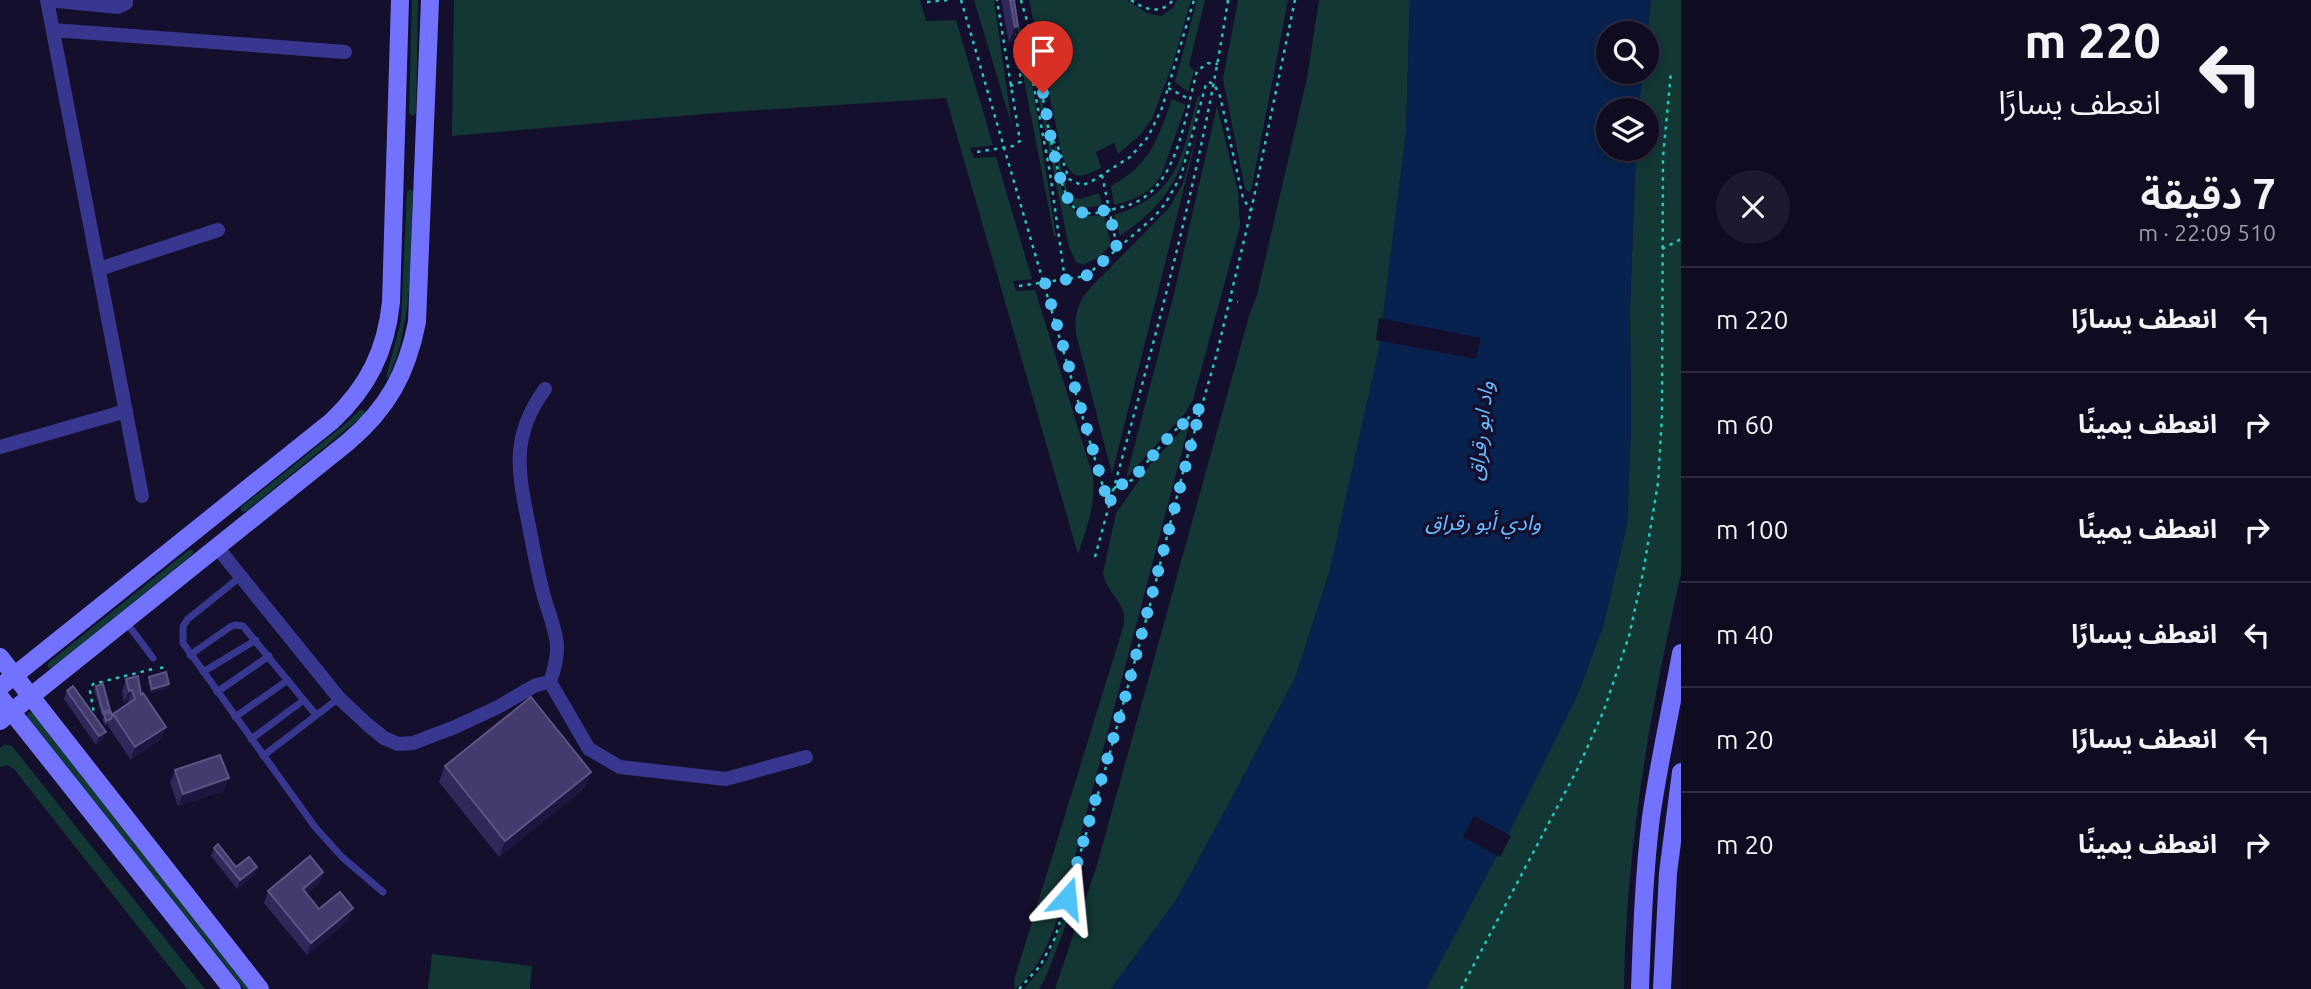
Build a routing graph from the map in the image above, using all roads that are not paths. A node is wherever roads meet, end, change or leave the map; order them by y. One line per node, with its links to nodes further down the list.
1 (47, 0): 2 (street); 5 (street)
2 (126, 0)
3 (400, 0): 7 (street)
4 (430, 0): 8 (street)
5 (53, 30): 6 (street); 10 (street)
6 (345, 52)
7 (396, 153): 8 (street); 12 (street)
8 (424, 154): 13 (street)
9 (219, 230): 10 (street)
10 (99, 269): 14 (street)
11 (545, 389): 29 (street)
12 (361, 390): 13 (street); 27 (street)
13 (385, 405): 17 (street)
14 (126, 411): 15 (street); 16 (street)
15 (0, 447)
16 (142, 496)
17 (217, 547): 18 (street); 19 (street)
18 (240, 577): 22 (lane); 34 (street)
19 (124, 620): 25 (lane); 32 (street)
20 (256, 640): 22 (lane); 23 (lane); 26 (lane)
21 (1681, 653): 46 (street)
22 (191, 655): 26 (lane)
23 (269, 656): 28 (lane); 31 (lane)
24 (0, 657): 27 (street)
25 (153, 658)
26 (203, 672): 31 (lane)
27 (15, 675): 30 (street); 32 (street)
28 (288, 680): 35 (lane); 38 (lane)
29 (550, 682): 34 (street); 41 (street)
30 (0, 687)
31 (217, 692): 38 (lane)
32 (31, 696): 37 (street); 45 (street)
33 (0, 697): 37 (street)
34 (338, 698): 36 (lane)
35 (304, 700): 36 (lane); 39 (lane)
36 (316, 715): 40 (lane)
37 (6, 716): 44 (street)
38 (235, 717): 39 (lane)
39 (251, 739): 40 (lane)
40 (263, 756): 43 (lane)
41 (806, 757)
42 (1681, 772): 47 (street)
43 (383, 892)
44 (232, 989)
45 (260, 989)
46 (1640, 989)
47 (1662, 989)

